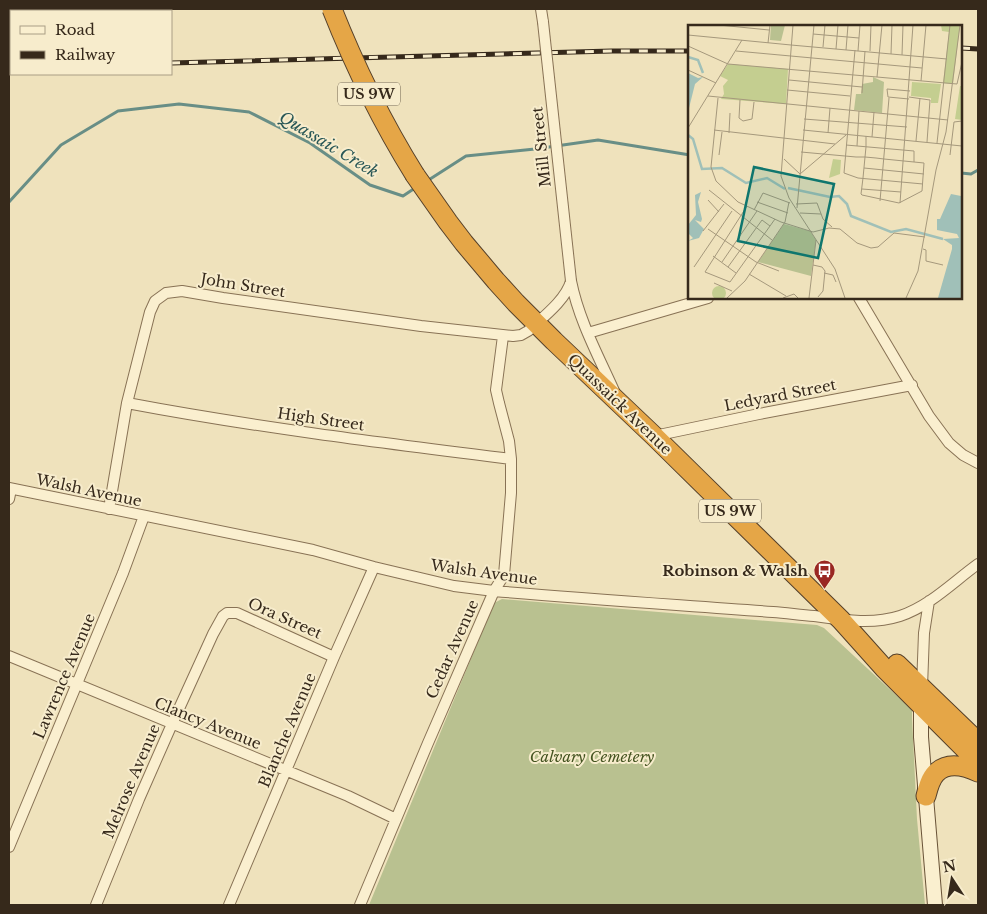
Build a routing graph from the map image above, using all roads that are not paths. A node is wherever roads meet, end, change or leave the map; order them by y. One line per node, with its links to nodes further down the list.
1 (332, 9): 6 (highway, Quassaick Avenue / US 9W, bridge)
2 (542, 9): 3 (street, Mill Street, bridge)
3 (571, 281): 6 (street, John Street); 7 (street, Mill Street)
4 (705, 299): 7 (street)
5 (861, 299): 9 (street)
6 (536, 323): 8 (street, John Street); 11 (highway, Quassaick Avenue / US 9W)
7 (588, 333): 11 (street, Mill Street)
8 (503, 336): 10 (street, John Street); 13 (street, Cedar Avenue)
9 (912, 385): 12 (street, Ledyard Street); 14 (street)
10 (127, 403): 13 (street, High Street); 16 (street, John Street)
11 (620, 403): 12 (highway, Quassaick Avenue / US 9W)
12 (654, 436): 23 (highway, Quassaick Avenue / US 9W)
13 (511, 459): 20 (street, Cedar Avenue)
14 (978, 463)
15 (9, 492): 16 (street, Walsh Avenue)
16 (109, 509): 17 (street, Walsh Avenue)
17 (144, 516): 19 (street, Walsh Avenue); 26 (street, Lawrence Avenue)
18 (978, 564): 21 (street, Walsh Avenue)
19 (374, 567): 20 (street, Walsh Avenue); 25 (street, Blanche Avenue)
20 (494, 591): 23 (street, Walsh Avenue); 34 (street, Cedar Avenue)
21 (930, 601): 23 (street, Walsh Avenue); 27 (street)
22 (223, 616): 25 (street, Ora Street); 28 (street, Melrose Avenue)
23 (841, 620): 27 (highway, Quassaick Avenue / US 9W)
24 (9, 656): 26 (street, Clancy Avenue)
25 (334, 657): 31 (street, Blanche Avenue)
26 (76, 684): 28 (street, Clancy Avenue); 35 (street, Lawrence Avenue)
27 (921, 696): 29 (highway, US 9W); 30 (highway, US 9W); 33 (main road)
28 (172, 724): 31 (street, Clancy Avenue); 36 (street, Melrose Avenue)
29 (978, 742)
30 (978, 762)
31 (286, 771): 34 (street, Clancy Avenue); 37 (street, Blanche Avenue)
32 (978, 772): 33 (highway)
33 (926, 796): 39 (main road)
34 (396, 819): 38 (street, Cedar Avenue)
35 (9, 847)
36 (96, 905)
37 (229, 905)
38 (360, 905)
39 (935, 905)

